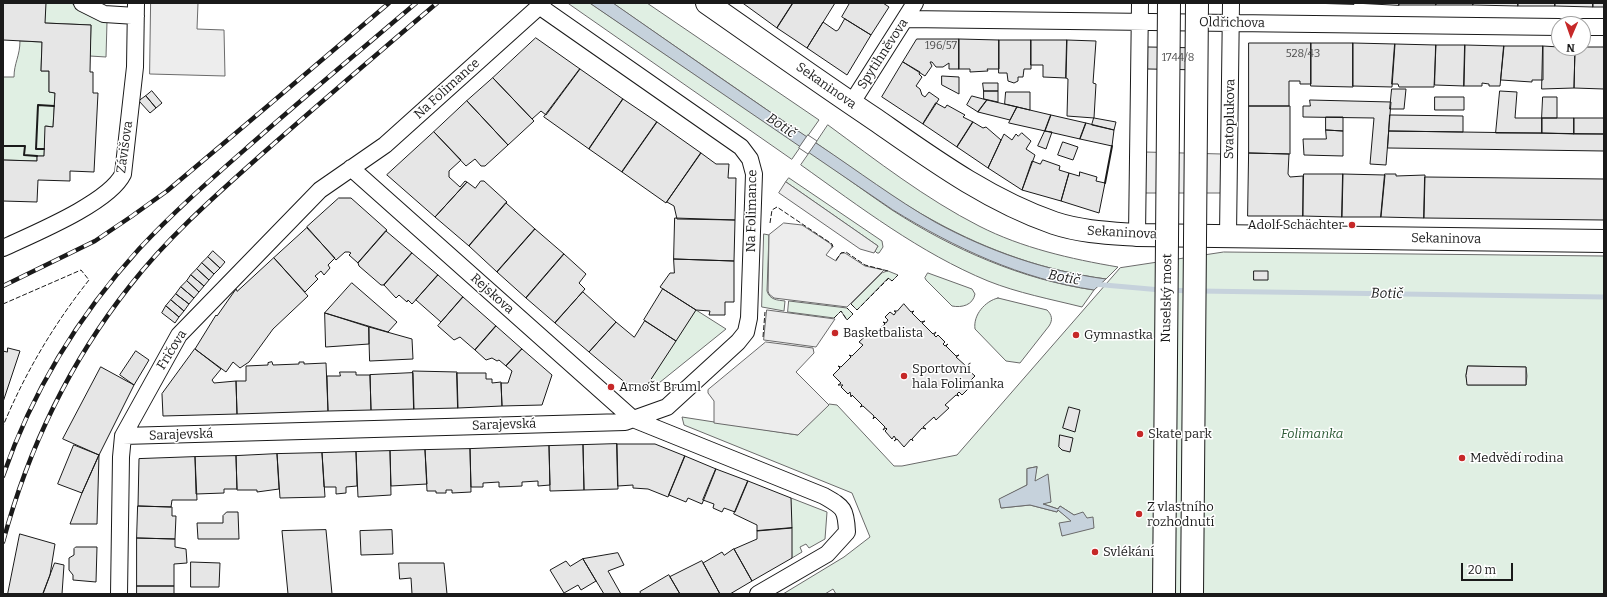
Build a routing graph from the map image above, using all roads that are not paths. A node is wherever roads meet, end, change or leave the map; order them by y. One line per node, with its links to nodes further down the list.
1 (82, 3): 9 (street)
2 (707, 3): 16 (main road, Sekaninova)
3 (915, 3): 10 (street, Spytihněvova)
4 (1140, 3): 11 (street)
5 (1169, 3): 26 (main road, Nuselský most, bridge)
6 (1197, 3): 27 (main road, Nuselský most, bridge)
7 (1231, 3): 12 (street, Svatoplukova)
8 (541, 5): 17 (street, Na Folimance); 22 (street, Na Folimance)
9 (136, 9): 21 (street, Závišova)
10 (906, 19): 11 (street, Oldřichova); 16 (street, Spytihněvova)
11 (1140, 22): 12 (street, Oldřichova); 18 (street)
12 (1231, 23): 13 (street, Oldřichova); 19 (street, Svatoplukova)
13 (1551, 27)
14 (1591, 27): 15 (street)
15 (1604, 27)
16 (851, 104): 18 (main road, Sekaninova)
17 (351, 168): 22 (street, Rejskova); 23 (street, Fričova)
18 (1137, 235): 19 (main road, Sekaninova)
19 (1228, 235): 20 (main road, Sekaninova)
20 (1604, 241)
21 (3, 248)
22 (633, 419): 23 (street, Sarajevská); 25 (street)
23 (123, 436): 24 (street, Fričova)
24 (119, 594)
25 (758, 594)
26 (1164, 594)
27 (1192, 594)

